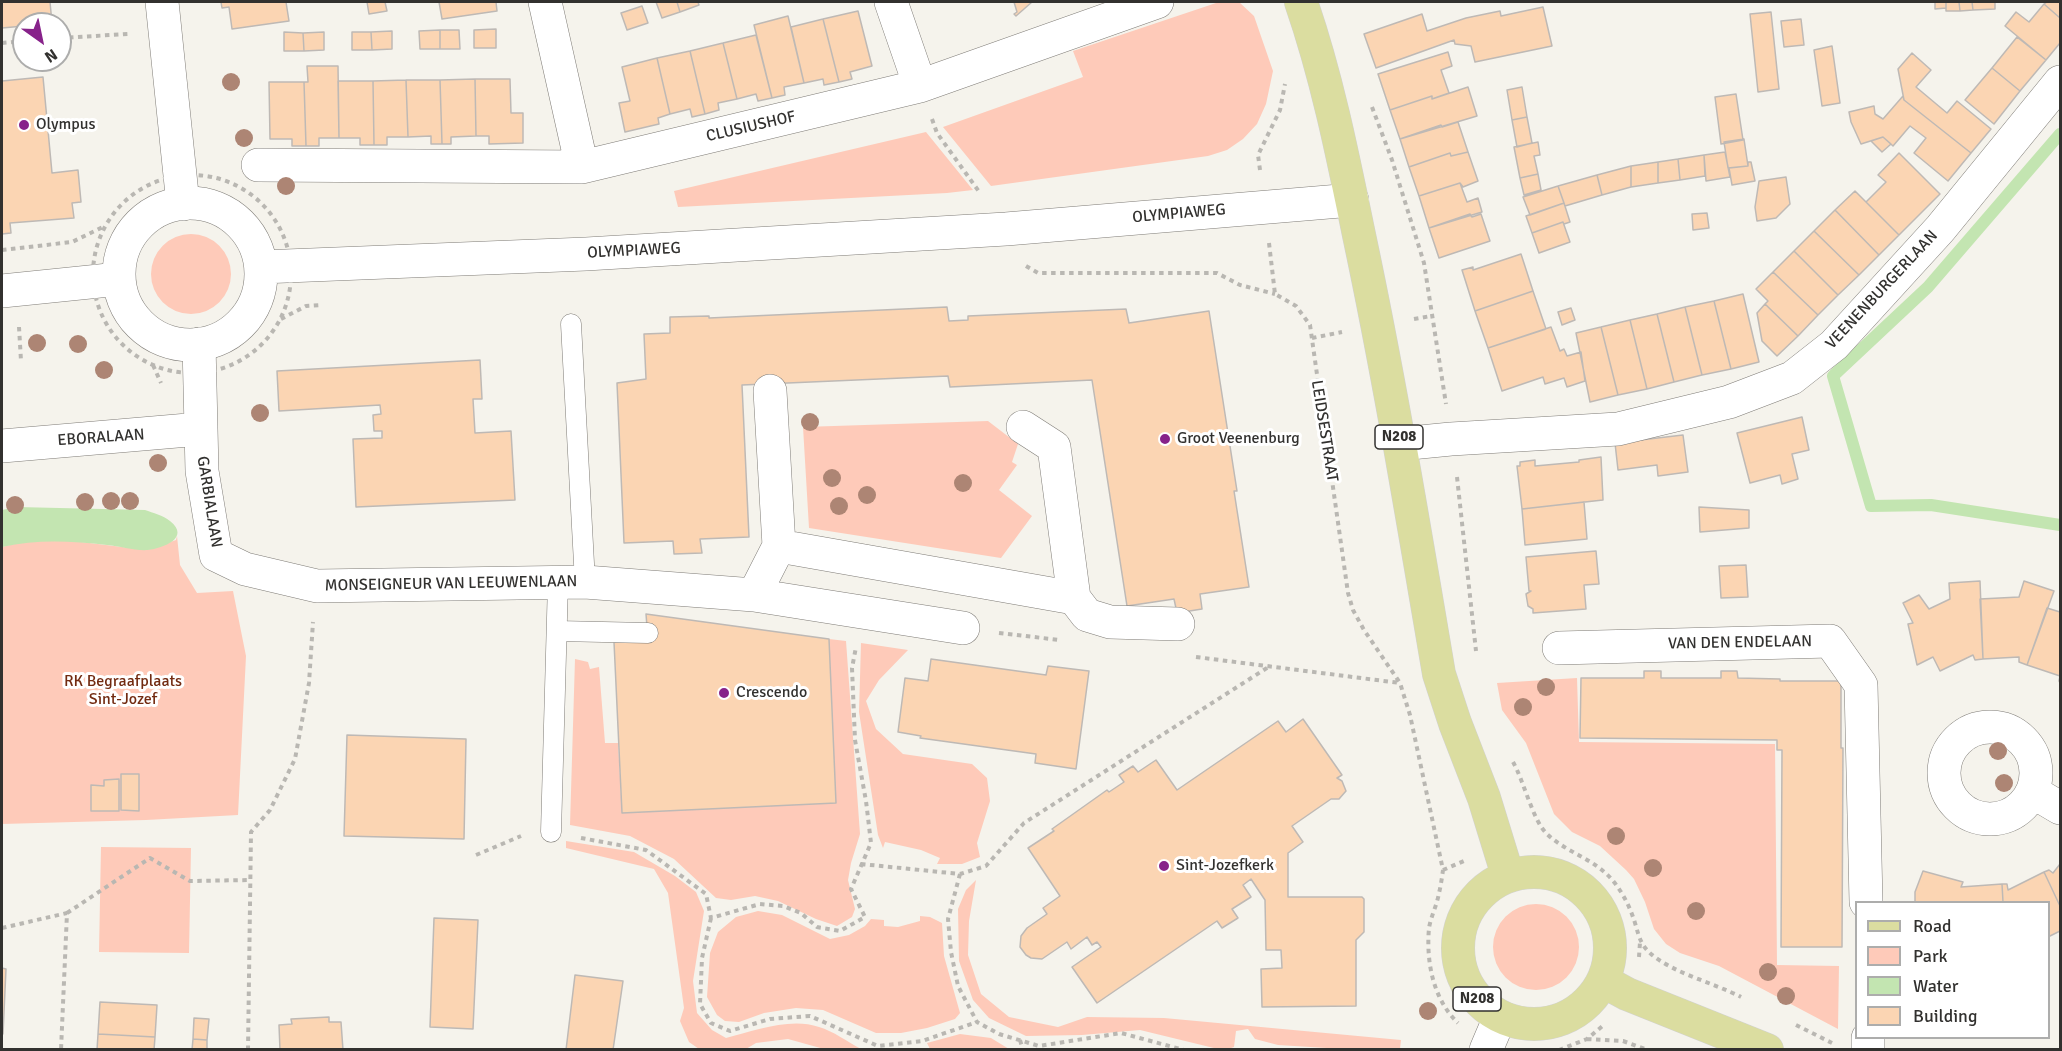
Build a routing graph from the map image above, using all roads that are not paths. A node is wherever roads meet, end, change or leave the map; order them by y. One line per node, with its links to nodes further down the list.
1 (545, 2): 9 (street)
2 (891, 2): 7 (street)
3 (1157, 2): 7 (street, CLUSIUSHOF)
4 (1301, 2): 10 (main road, N208)
5 (164, 16): 11 (street)
6 (2061, 82): 20 (street, VEENENBURGERLAAN)
7 (920, 86): 9 (street, CLUSIUSHOF)
8 (258, 165): 9 (street, CLUSIUSHOF)
9 (582, 167)
10 (1352, 200): 12 (street, OLYMPIAWEG); 20 (main road, N208)
11 (183, 204): 12 (street); 13 (street)
12 (261, 267): 16 (street)
13 (119, 279): 14 (street); 16 (street)
14 (10, 304)
15 (571, 324): 23 (lane)
16 (199, 344): 19 (street, GARBIALAAN)
17 (770, 391): 22 (street)
18 (1023, 427): 26 (street)
19 (200, 429): 21 (street, EBORALAAN); 24 (street, GARBIALAAN)
20 (1400, 444): 33 (main road, N208)
21 (2, 446)
22 (779, 546): 25 (street); 26 (street)
23 (572, 582): 24 (street, MONSEIGNEUR VAN LEEUWENLAAN); 25 (street, MONSEIGNEUR VAN LEEUWENLAAN); 29 (lane)
24 (317, 586)
25 (754, 596): 28 (street, MONSEIGNEUR VAN LEEUWENLAAN)
26 (1074, 598): 27 (street)
27 (1178, 624)
28 (963, 628)
29 (558, 631): 30 (lane); 32 (lane)
30 (648, 633)
31 (1559, 648): 34 (street, VAN DEN ENDELAAN)
32 (551, 832)
33 (1508, 876): 35 (main road, N208); 36 (main road, N208)
34 (1866, 901)
35 (1603, 981): 36 (main road, N208); 37 (main road)
36 (1492, 1037)
37 (1767, 1050)

